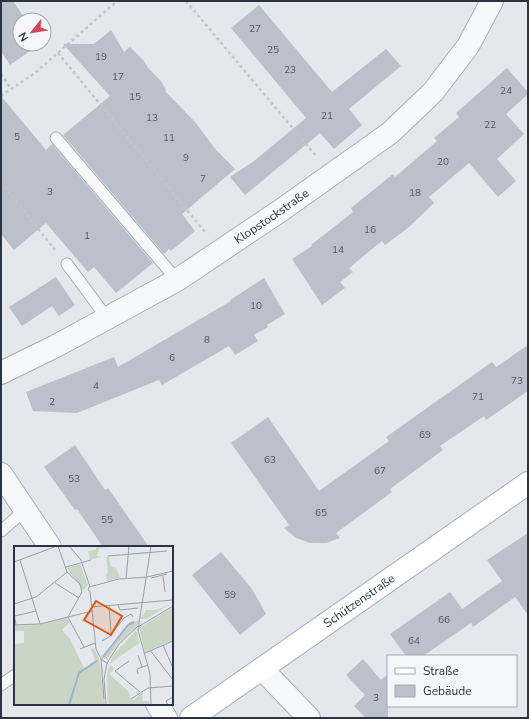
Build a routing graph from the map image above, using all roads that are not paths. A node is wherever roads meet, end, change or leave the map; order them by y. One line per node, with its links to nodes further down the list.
1 (492, 1): 4 (street, Klopstockstraße)
2 (56, 138): 4 (lane)
3 (67, 264): 5 (lane)
4 (177, 280): 5 (street, Klopstockstraße)
5 (107, 318): 6 (street, Klopstockstraße)
6 (1, 373)
7 (1, 474): 9 (street)
8 (528, 483): 12 (main road, Schützenstraße)
9 (25, 510): 10 (lane); 11 (street)
10 (1, 531)
11 (49, 546)
12 (262, 669): 17 (main road, Schützenstraße); 18 (street)
13 (14, 676): 14 (lane)
14 (1, 685)
15 (158, 705): 16 (street)
16 (166, 718)
17 (191, 718)
18 (309, 718)

